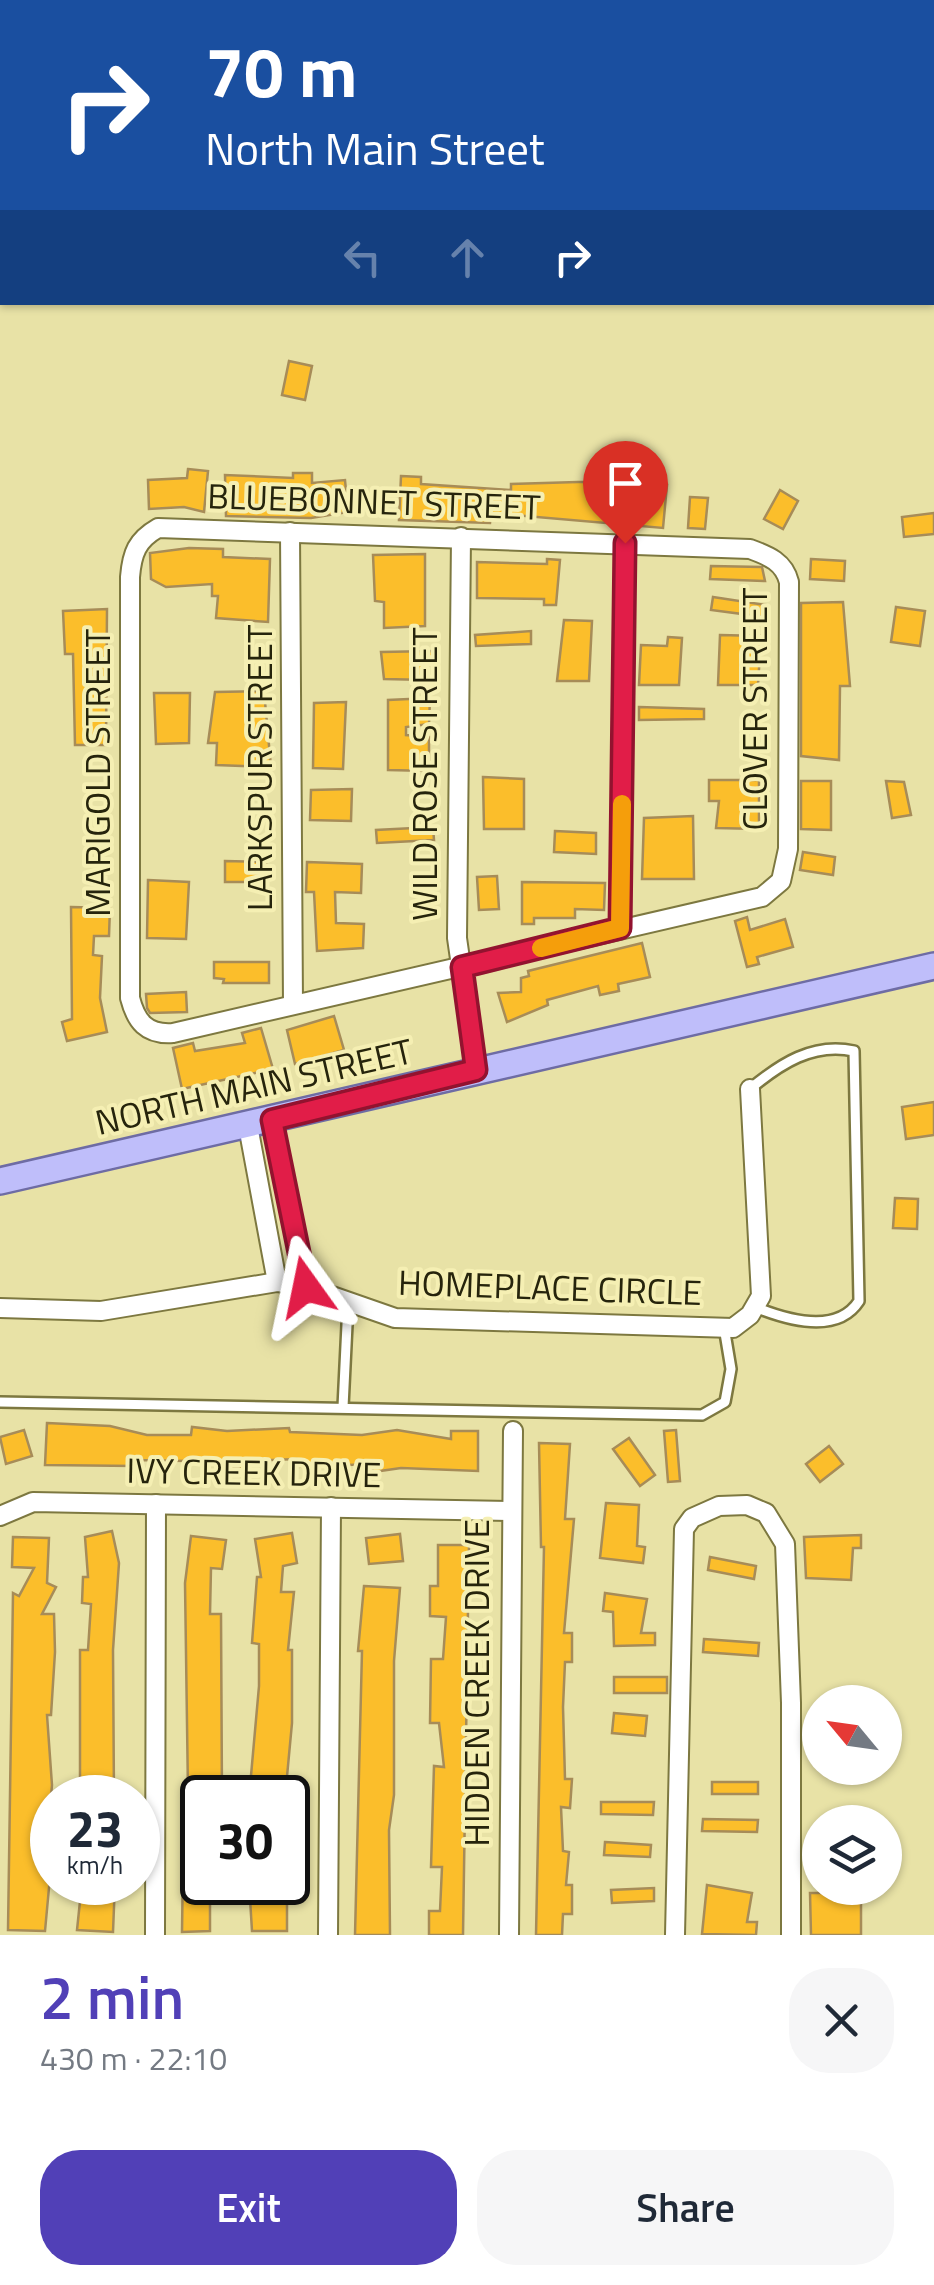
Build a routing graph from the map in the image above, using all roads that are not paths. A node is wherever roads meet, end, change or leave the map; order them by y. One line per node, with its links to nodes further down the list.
1 (158, 528): 2 (street, BLUEBONNET STREET); 9 (street, MARIGOLD STREET)
2 (290, 532): 3 (street, BLUEBONNET STREET); 9 (street, LARKSPUR STREET)
3 (461, 537): 4 (street, BLUEBONNET STREET); 8 (street, WILD ROSE STREET)
4 (625, 543): 5 (street, BLUEBONNET STREET); 6 (street)
5 (766, 554): 6 (street, CLOVER STREET)
6 (620, 928): 8 (street)
7 (934, 966): 10 (main road, NORTH MAIN STREET)
8 (462, 967): 9 (street); 10 (street, WILD ROSE STREET)
9 (293, 1004)
10 (476, 1070): 12 (main road, NORTH MAIN STREET)
11 (750, 1089): 19 (street); 19 (lane)
12 (260, 1123): 13 (main road, NORTH MAIN STREET); 14 (street); 15 (street)
13 (0, 1181)
14 (290, 1206): 15 (street); 17 (street)
15 (265, 1210): 16 (street)
16 (277, 1282): 17 (street, HOMEPLACE CIRCLE); 20 (street, HOMEPLACE CIRCLE)
17 (306, 1287): 18 (street, HOMEPLACE CIRCLE)
18 (348, 1304): 21 (street, HOMEPLACE CIRCLE); 23 (lane)
19 (755, 1307): 21 (street, HOMEPLACE CIRCLE)
20 (0, 1308)
21 (724, 1328): 23 (lane)
22 (0, 1402): 23 (lane)
23 (343, 1407)
24 (513, 1430): 27 (street, HIDDEN CREEK DRIVE)
25 (156, 1504): 26 (street, IVY CREEK DRIVE); 28 (street, IVY CREEK DRIVE); 29 (street)
26 (331, 1507): 27 (street, IVY CREEK DRIVE); 30 (street)
27 (510, 1511): 31 (street, HIDDEN CREEK DRIVE)
28 (0, 1516)
29 (155, 1935)
30 (328, 1935)
31 (509, 1935)
32 (676, 1935): 33 (street)
33 (791, 1935)

